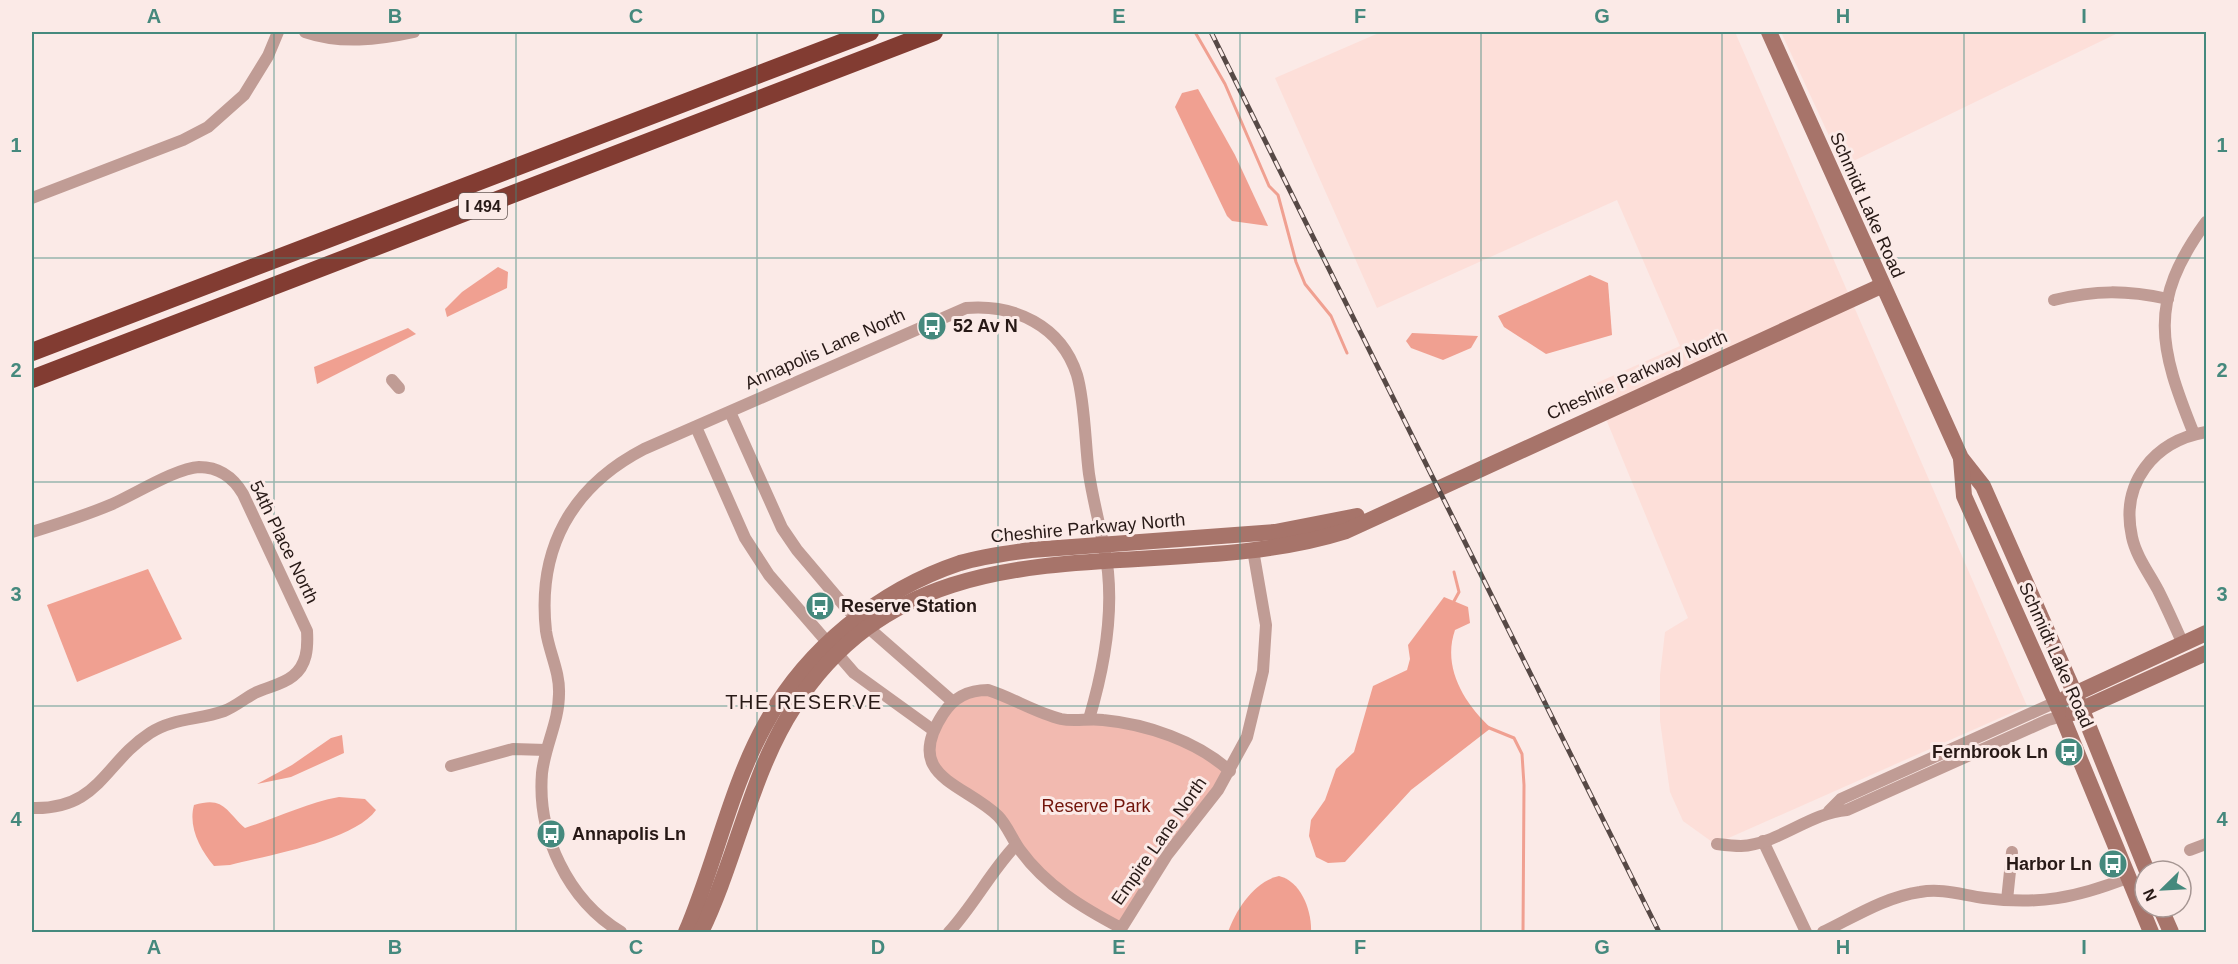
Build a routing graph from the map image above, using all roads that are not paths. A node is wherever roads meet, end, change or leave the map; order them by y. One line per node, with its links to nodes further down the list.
1 (278, 32): 7 (street)
2 (305, 32): 3 (street)
3 (414, 32)
4 (870, 32): 12 (highway, I 494)
5 (934, 32): 13 (highway, I 494)
6 (1769, 32): 9 (street, Schmidt Lake Road)
7 (32, 198)
8 (2206, 222): 10 (street)
9 (1881, 286): 17 (street, Schmidt Lake Road); 18 (street, Cheshire Parkway North)
10 (2168, 299): 11 (street); 16 (street)
11 (2054, 300)
12 (32, 352)
13 (32, 378)
14 (730, 412): 15 (street, Annapolis Lane North); 21 (street, Annapolis Lane North); 22 (street)
15 (696, 427): 25 (street); 33 (street, Annapolis Lane North)
16 (2200, 433): 24 (street)
17 (1961, 458): 27 (street, Schmidt Lake Road); 29 (street, Schmidt Lake Road)
18 (1410, 500): 20 (street, Cheshire Parkway North); 21 (street, Cheshire Parkway North)
19 (32, 532): 36 (street, 54th Place North)
20 (1253, 550): 21 (street, Cheshire Parkway North); 35 (street, Empire Lane North)
21 (1105, 554): 22 (street, Cheshire Parkway North); 31 (street)
22 (863, 623): 25 (street, Cheshire Parkway North); 28 (street)
23 (2206, 633): 24 (street)
24 (2183, 644): 27 (street)
25 (832, 649): 32 (street); 49 (street, Cheshire Parkway North); 50 (street, Cheshire Parkway North)
26 (2206, 653): 30 (street)
27 (2075, 694): 29 (street); 30 (street, Schmidt Lake Road)
28 (952, 701): 31 (street); 32 (street)
29 (2059, 709): 30 (street); 37 (street); 44 (street, Schmidt Lake Road)
30 (2082, 710): 43 (street, Schmidt Lake Road)
31 (1089, 719): 35 (street)
32 (933, 730): 38 (street)
33 (546, 750): 34 (street); 48 (street, Annapolis Lane North)
34 (451, 766)
35 (1230, 771): 47 (street, Empire Lane North)
36 (32, 808)
37 (1763, 841): 39 (street); 52 (street)
38 (1016, 844): 47 (street); 51 (street)
39 (1717, 844)
40 (2206, 844): 41 (street)
41 (2190, 850)
42 (2012, 852): 45 (street)
43 (2142, 859)
44 (2127, 878): 45 (street); 54 (street, Schmidt Lake Road)
45 (2007, 900): 53 (street)
46 (2165, 919): 55 (street)
47 (1120, 930)
48 (621, 933)
49 (686, 933)
50 (701, 933)
51 (950, 933)
52 (1806, 933)
53 (1823, 933)
54 (2151, 933)
55 (2171, 933)

